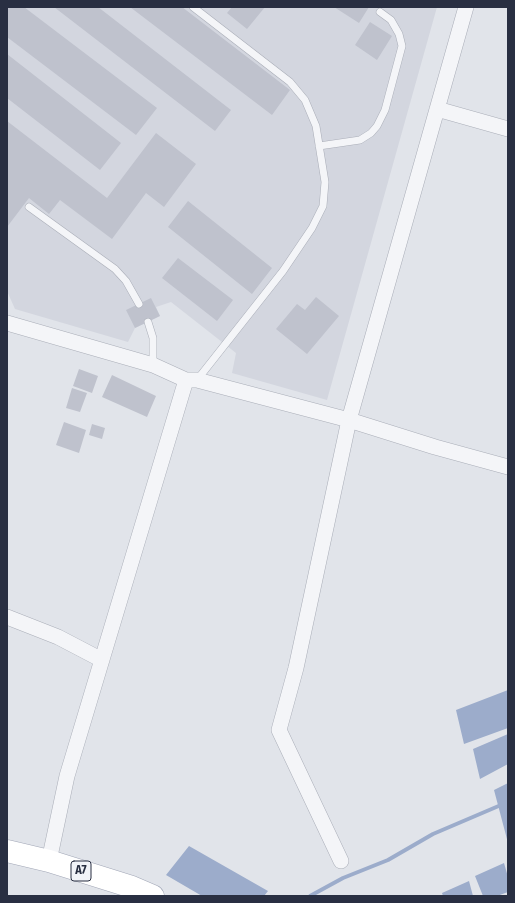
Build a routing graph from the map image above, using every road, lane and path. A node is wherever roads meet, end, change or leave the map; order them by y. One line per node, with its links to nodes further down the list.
1 (193, 7): 6 (lane)
2 (466, 7): 4 (street)
3 (380, 12): 6 (lane)
4 (438, 109): 5 (street); 13 (street)
5 (508, 129)
6 (319, 146): 12 (lane)
7 (29, 207): 8 (lane)
8 (139, 304)
9 (148, 322): 11 (lane)
10 (7, 323): 11 (street)
11 (153, 365): 12 (street)
12 (192, 380): 13 (street); 16 (street)
13 (349, 420): 14 (street); 19 (street)
14 (508, 467)
15 (7, 617): 16 (street)
16 (102, 660): 18 (street)
17 (7, 851): 18 (main road, A7)
18 (49, 861): 20 (main road, A7)
19 (341, 861)
20 (153, 896)

